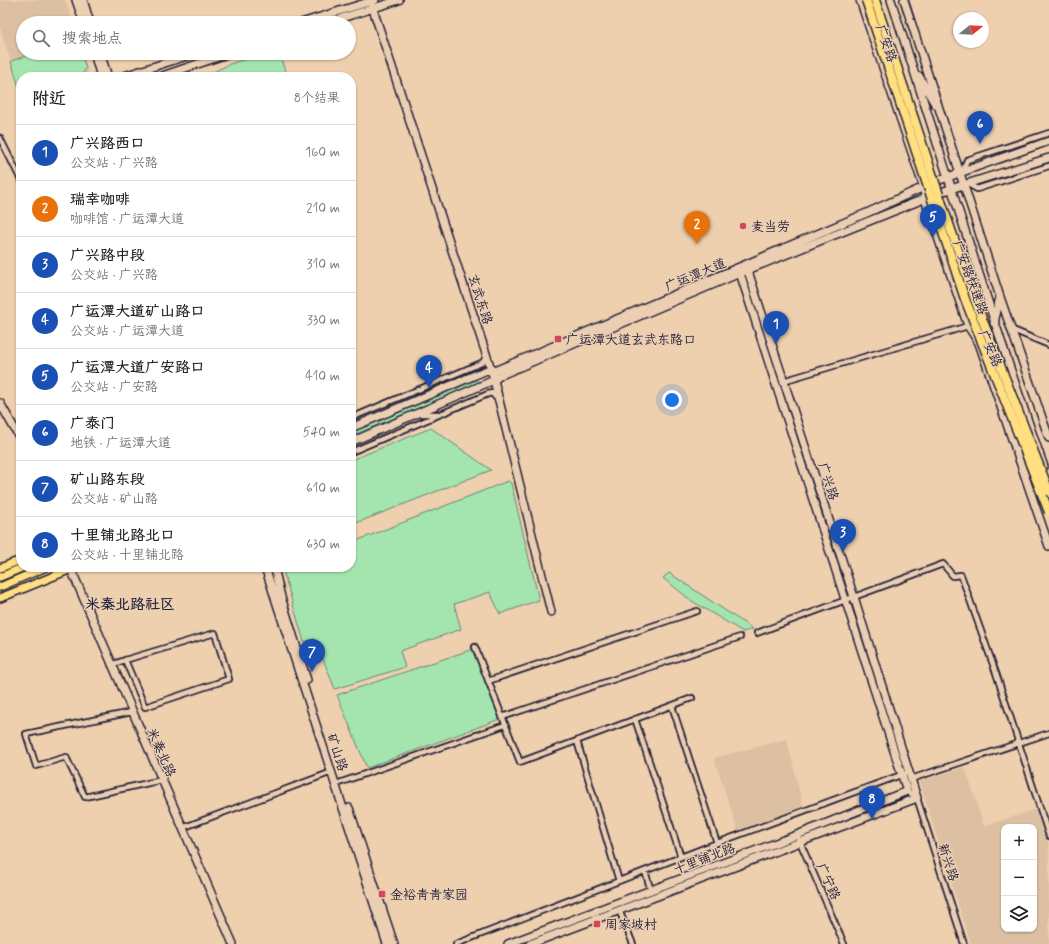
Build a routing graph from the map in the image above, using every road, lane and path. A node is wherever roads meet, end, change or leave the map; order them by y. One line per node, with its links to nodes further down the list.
1 (76, 0): 10 (main road)
2 (83, 0): 11 (main road)
3 (399, 0): 9 (main road)
4 (860, 0): 36 (main road, 广安路)
5 (866, 0): 63 (highway, 广安路快速路, bridge)
6 (875, 0): 34 (main road); 61 (highway, 广安路快速路, bridge)
7 (891, 0): 18 (main road)
8 (904, 0): 23 (main road, 广安路)
9 (372, 3): 12 (main road); 13 (main road); 46 (main road, 玄武东路)
10 (82, 16)
11 (88, 16)
12 (326, 16)
13 (342, 16)
14 (96, 60): 19 (main road)
15 (102, 60): 20 (main road)
16 (174, 60): 21 (main road)
17 (209, 60): 22 (main road)
18 (912, 64): 23 (main road); 33 (main road)
19 (100, 72)
20 (106, 72)
21 (137, 72)
22 (174, 72)
23 (942, 116): 32 (main road, 广安路)
24 (1049, 133): 25 (street)
25 (1038, 137): 28 (street); 32 (street)
26 (0, 138): 31 (street)
27 (1049, 141): 28 (main road, 广运潭大道)
28 (1030, 148): 32 (main road, 广运潭大道)
29 (1049, 158): 35 (main road, 广运潭大道)
30 (1049, 166): 35 (street)
31 (16, 170)
32 (961, 171): 33 (main road, 广运潭大道); 35 (main road, 广安路)
33 (948, 176): 34 (main road, 广运潭大道); 37 (main road)
34 (937, 181): 36 (main road, 广运潭大道); 38 (main road)
35 (966, 185): 37 (main road, 广运潭大道); 41 (main road, 广安路)
36 (924, 188): 39 (main road, 广安路); 40 (main road, 广运潭大道)
37 (952, 190): 38 (main road, 广运潭大道); 42 (main road)
38 (941, 192): 39 (main road, 广运潭大道); 62 (main road)
39 (925, 198): 40 (main road, 广运潭大道); 43 (main road, 广安路)
40 (745, 269): 47 (main road, 广运潭大道); 48 (main road, 广运潭大道); 49 (main road, 广兴路); 77 (main road, 广兴路)
41 (1000, 297): 42 (main road); 44 (main road, 广安路)
42 (994, 323): 60 (main road)
43 (968, 326): 49 (street); 64 (main road, 广安路)
44 (1013, 330): 45 (street); 57 (main road, 广安路)
45 (1049, 344)
46 (486, 351): 47 (main road, 玄武东路); 54 (street)
47 (492, 372): 48 (main road, 玄武东路); 55 (main road, 广运潭大道)
48 (494, 380): 51 (main road, 玄武东路); 52 (main road, 广运潭大道)
49 (783, 381): 75 (main road, 广兴路)
50 (0, 403): 56 (main road)
51 (501, 407): 53 (street); 79 (main road, 玄武东路)
52 (416, 414): 53 (street); 58 (main road, 广运潭大道)
53 (441, 414): 59 (street)
54 (356, 416)
55 (356, 426)
56 (16, 431)
57 (1049, 438)
58 (356, 440)
59 (356, 450)
60 (1049, 482)
61 (1049, 491)
62 (1049, 507)
63 (1049, 512)
64 (1049, 546)
65 (16, 562): 66 (main road)
66 (0, 568)
67 (16, 570): 73 (main road)
68 (34, 572): 74 (main road)
69 (63, 572): 76 (main road)
70 (75, 572): 84 (main road, 米秦北路)
71 (267, 572): 95 (main road, 矿山路)
72 (275, 572): 98 (main road, 矿山路)
73 (0, 577)
74 (0, 587)
75 (854, 597): 77 (street); 94 (street); 96 (main road, 广兴路)
76 (0, 598)
77 (845, 599): 80 (street); 96 (main road, 广兴路)
78 (697, 611): 85 (street)
79 (551, 612)
80 (757, 633)
81 (740, 637): 89 (street)
82 (475, 647): 85 (street)
83 (125, 660): 83 (street); 84 (street)
84 (111, 665): 88 (main road, 米秦北路)
85 (488, 681): 89 (street)
86 (692, 698): 87 (street)
87 (672, 706): 90 (street); 104 (street)
88 (132, 712): 97 (main road, 米秦北路); 97 (street)
89 (502, 717): 91 (street)
90 (635, 719): 93 (street); 105 (street)
91 (505, 725): 93 (street); 98 (street)
92 (1049, 733): 94 (street)
93 (577, 741): 107 (street)
94 (1019, 742): 96 (street); 102 (street)
95 (332, 772): 98 (main road, 矿山路); 101 (street)
96 (908, 775): 99 (main road, 广兴路); 100 (main road, 广兴路); 104 (street)
97 (162, 780): 101 (main road, 米秦北路)
98 (338, 783): 112 (main road, 矿山路); 113 (main road, 矿山路)
99 (907, 791): 100 (street); 103 (main road, 十里铺北路)
100 (917, 798): 103 (main road, 十里铺北路); 120 (street, 新兴路)
101 (182, 828): 111 (main road, 米秦北路)
102 (1049, 836)
103 (798, 838): 108 (main road, 十里铺北路); 109 (main road, 十里铺北路); 110 (street, 广宁路)
104 (718, 843): 105 (street)
105 (681, 857): 106 (street)
106 (645, 871): 107 (street); 108 (street)
107 (619, 881): 114 (street)
108 (652, 891): 115 (main road, 十里铺北路)
109 (618, 910): 116 (main road, 十里铺北路); 117 (street)
110 (842, 936): 118 (street, 广宁路); 119 (street, 广宁路)
111 (233, 944)
112 (387, 944)
113 (394, 944)
114 (456, 944)
115 (508, 944)
116 (530, 944)
117 (633, 944)
118 (844, 944)
119 (848, 944)
120 (964, 944)

